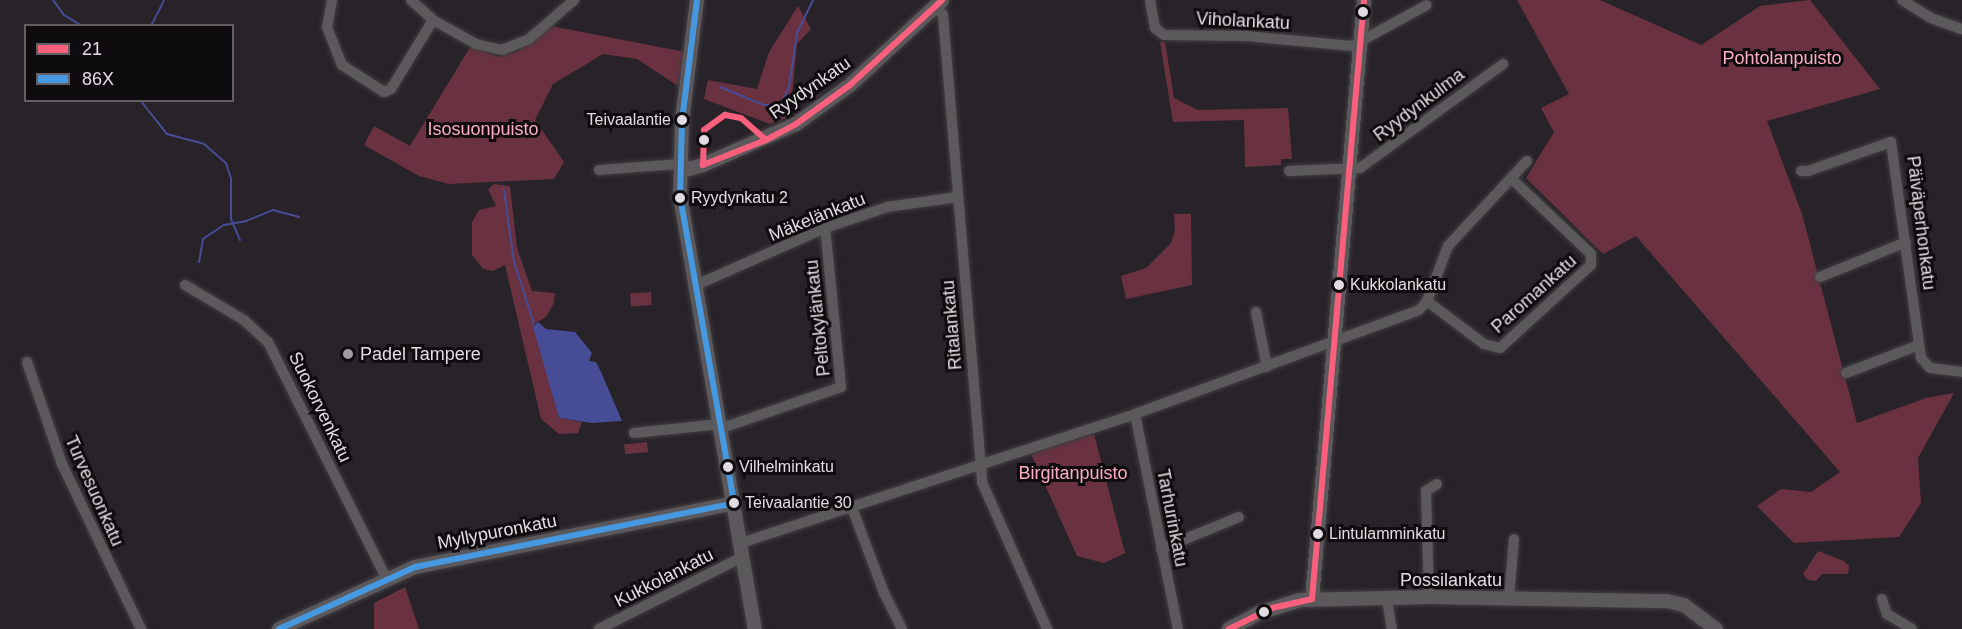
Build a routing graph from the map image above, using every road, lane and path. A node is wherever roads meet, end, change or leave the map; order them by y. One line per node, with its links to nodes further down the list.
1 (332, 0): 10 (street)
2 (411, 0): 10 (street)
3 (574, 0): 10 (street)
4 (697, 0): 15 (street)
5 (1149, 0): 12 (street, Viholankatu)
6 (1364, 0): 12 (street)
7 (1902, 0): 11 (street)
8 (939, 3): 15 (street, Ryydynkatu); 21 (street, Ritalankatu)
9 (1427, 5): 12 (street)
10 (433, 20)
11 (1962, 29)
12 (1361, 44): 16 (street)
13 (1503, 64): 16 (street, Ryydynkulma)
14 (1527, 160): 20 (street)
15 (679, 164): 17 (street); 26 (street)
16 (1352, 169): 18 (street); 29 (street)
17 (599, 170)
18 (1289, 171)
19 (1801, 171): 23 (street, Päiväperhonkatu)
20 (1511, 178): 27 (street); 27 (street, Paromankatu)
21 (957, 197): 22 (street, Mäkelänkatu); 38 (street, Ritalankatu)
22 (825, 228): 26 (street, Mäkelänkatu); 36 (street, Peltokylänkatu)
23 (1906, 242): 24 (street); 30 (street, Päiväperhonkatu)
24 (1820, 277)
25 (185, 285): 46 (street, Suokorvenkatu)
26 (694, 286): 36 (street)
27 (1427, 301): 29 (street, Kukkolankatu)
28 (1256, 312): 32 (street)
29 (1336, 342): 32 (street, Kukkolankatu); 50 (street)
30 (1919, 345): 33 (street, Päiväperhonkatu); 34 (street)
31 (27, 362): 53 (street, Turvesuonkatu)
32 (1267, 367): 35 (street, Kukkolankatu)
33 (1962, 372)
34 (1846, 373)
35 (1135, 414): 38 (street, Kukkolankatu); 45 (street, Tarhurinkatu)
36 (722, 426): 37 (street); 40 (street)
37 (634, 433)
38 (982, 462): 41 (street, Kukkolankatu); 58 (street, Ritalankatu)
39 (1437, 484): 47 (street)
40 (734, 503): 44 (street); 46 (street, Myllypuronkatu)
41 (851, 505): 44 (street, Kukkolankatu); 57 (street)
42 (1239, 517): 45 (street)
43 (1514, 538): 48 (street)
44 (743, 549): 55 (street, Kukkolankatu); 56 (street)
45 (1161, 549): 59 (street, Tarhurinkatu)
46 (386, 578): 54 (street, Myllypuronkatu)
47 (1429, 597): 48 (street, Possilankatu); 49 (street, Possilankatu)
48 (1509, 597): 61 (street, Possilankatu)
49 (1388, 598): 50 (street, Possilankatu); 60 (street)
50 (1312, 599): 52 (street, Possilankatu)
51 (1882, 599): 62 (street)
52 (1232, 628)
53 (141, 629)
54 (279, 629)
55 (599, 629)
56 (755, 629)
57 (902, 629)
58 (1047, 629)
59 (1178, 629)
60 (1392, 629)
61 (1716, 629)
62 (1912, 629)

